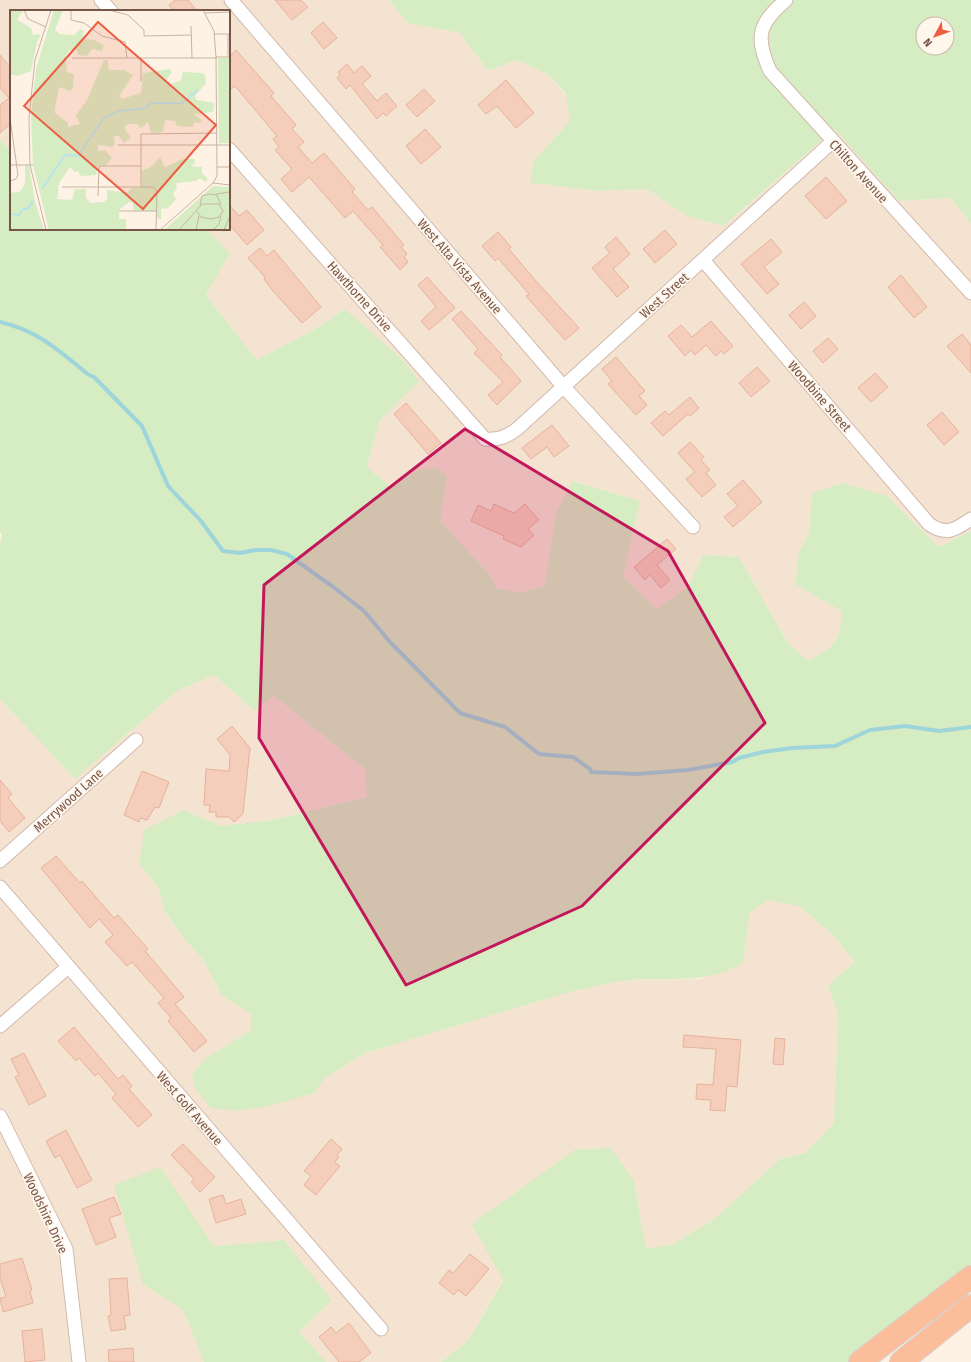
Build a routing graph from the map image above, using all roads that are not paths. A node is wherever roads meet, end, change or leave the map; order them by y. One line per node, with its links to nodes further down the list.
1 (101, 0): 4 (street)
2 (231, 0): 9 (street, West Alta Vista Avenue)
3 (786, 0): 5 (street, Chilton Avenue)
4 (110, 10)
5 (832, 142): 7 (street, West Street); 8 (street, Chilton Avenue)
6 (230, 150): 10 (street, Hawthorne Drive)
7 (703, 260): 9 (street, West Street); 11 (street, Woodbine Street)
8 (971, 293)
9 (563, 386): 10 (street, West Street); 12 (street, West Alta Vista Avenue)
10 (492, 440)
11 (971, 519)
12 (693, 527)
13 (136, 740): 14 (street, Merrywood Lane)
14 (0, 861)
15 (0, 887): 16 (street, West Golf Avenue)
16 (68, 967): 17 (street); 21 (street, West Golf Avenue)
17 (0, 1026)
18 (0, 1116): 22 (street, Woodshire Drive)
19 (971, 1277): 23 (highway)
20 (971, 1306): 24 (highway)
21 (381, 1330)
22 (79, 1362)
23 (860, 1362)
24 (901, 1362)

